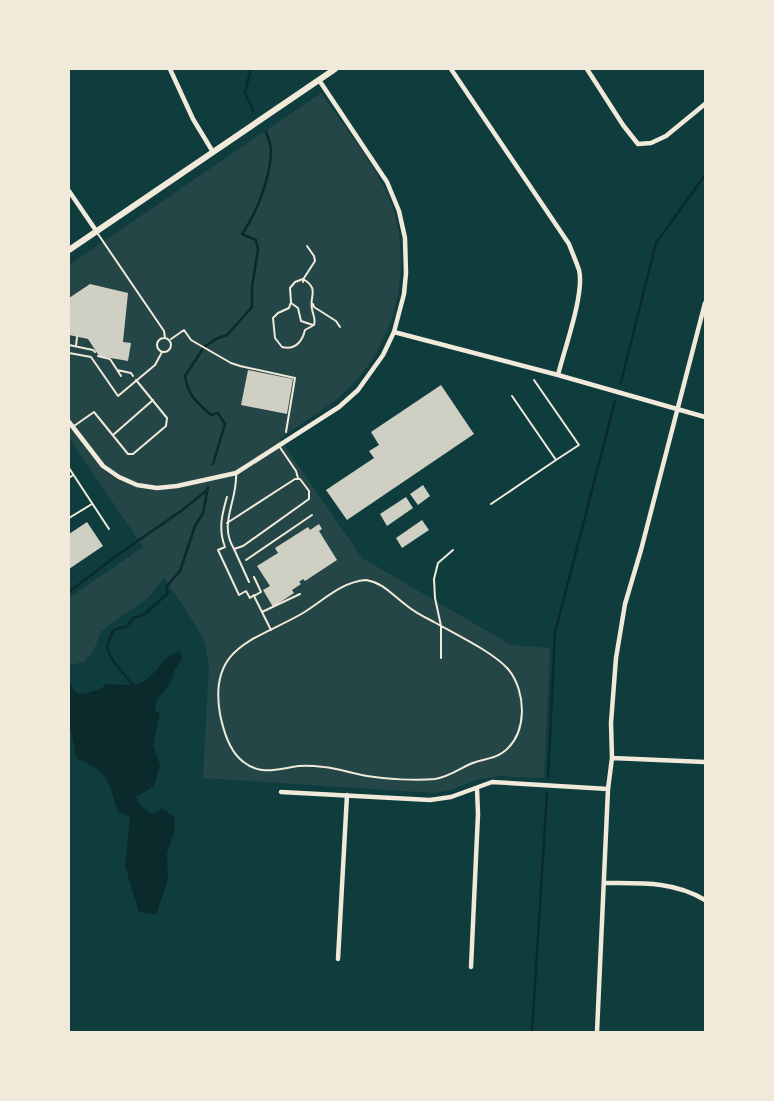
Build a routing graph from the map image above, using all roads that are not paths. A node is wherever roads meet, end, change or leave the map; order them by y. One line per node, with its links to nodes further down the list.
1 (170, 69): 7 (street)
2 (335, 69): 5 (main road)
3 (451, 69): 16 (street)
4 (587, 69): 6 (street)
5 (319, 80): 7 (main road); 12 (street)
6 (705, 104)
7 (213, 152): 9 (main road)
8 (69, 191): 9 (street)
9 (96, 232): 10 (main road); 13 (lane)
10 (69, 250)
11 (705, 303): 21 (street)
12 (394, 332): 16 (street); 26 (street)
13 (165, 338): 14 (lane); 14 (lane)
14 (162, 352): 17 (lane)
15 (69, 353): 17 (lane)
16 (558, 375): 21 (street)
17 (136, 380): 20 (lane)
18 (534, 380): 27 (lane)
19 (512, 396): 27 (lane)
20 (153, 400): 25 (lane); 25 (lane)
21 (678, 408): 22 (street); 40 (street)
22 (705, 416)
23 (69, 422): 24 (street)
24 (73, 427): 25 (lane); 29 (street)
25 (112, 435)
26 (279, 446): 29 (street); 32 (lane)
27 (556, 460): 34 (lane)
28 (69, 468): 30 (lane)
29 (236, 473): 36 (lane)
30 (73, 475): 31 (lane); 33 (lane)
31 (69, 478)
32 (298, 478): 36 (lane); 38 (lane)
33 (92, 503): 35 (lane); 37 (lane)
34 (491, 504)
35 (69, 518)
36 (227, 523): 38 (lane)
37 (110, 529)
38 (234, 549): 39 (lane)
39 (249, 582)
40 (612, 758): 41 (street); 42 (street)
41 (705, 762)
42 (608, 788): 43 (street); 46 (street)
43 (477, 789): 45 (street); 49 (street)
44 (281, 792): 45 (street)
45 (347, 795): 48 (street)
46 (605, 883): 47 (street); 50 (street)
47 (705, 900)
48 (338, 959)
49 (471, 967)
50 (596, 1032)

